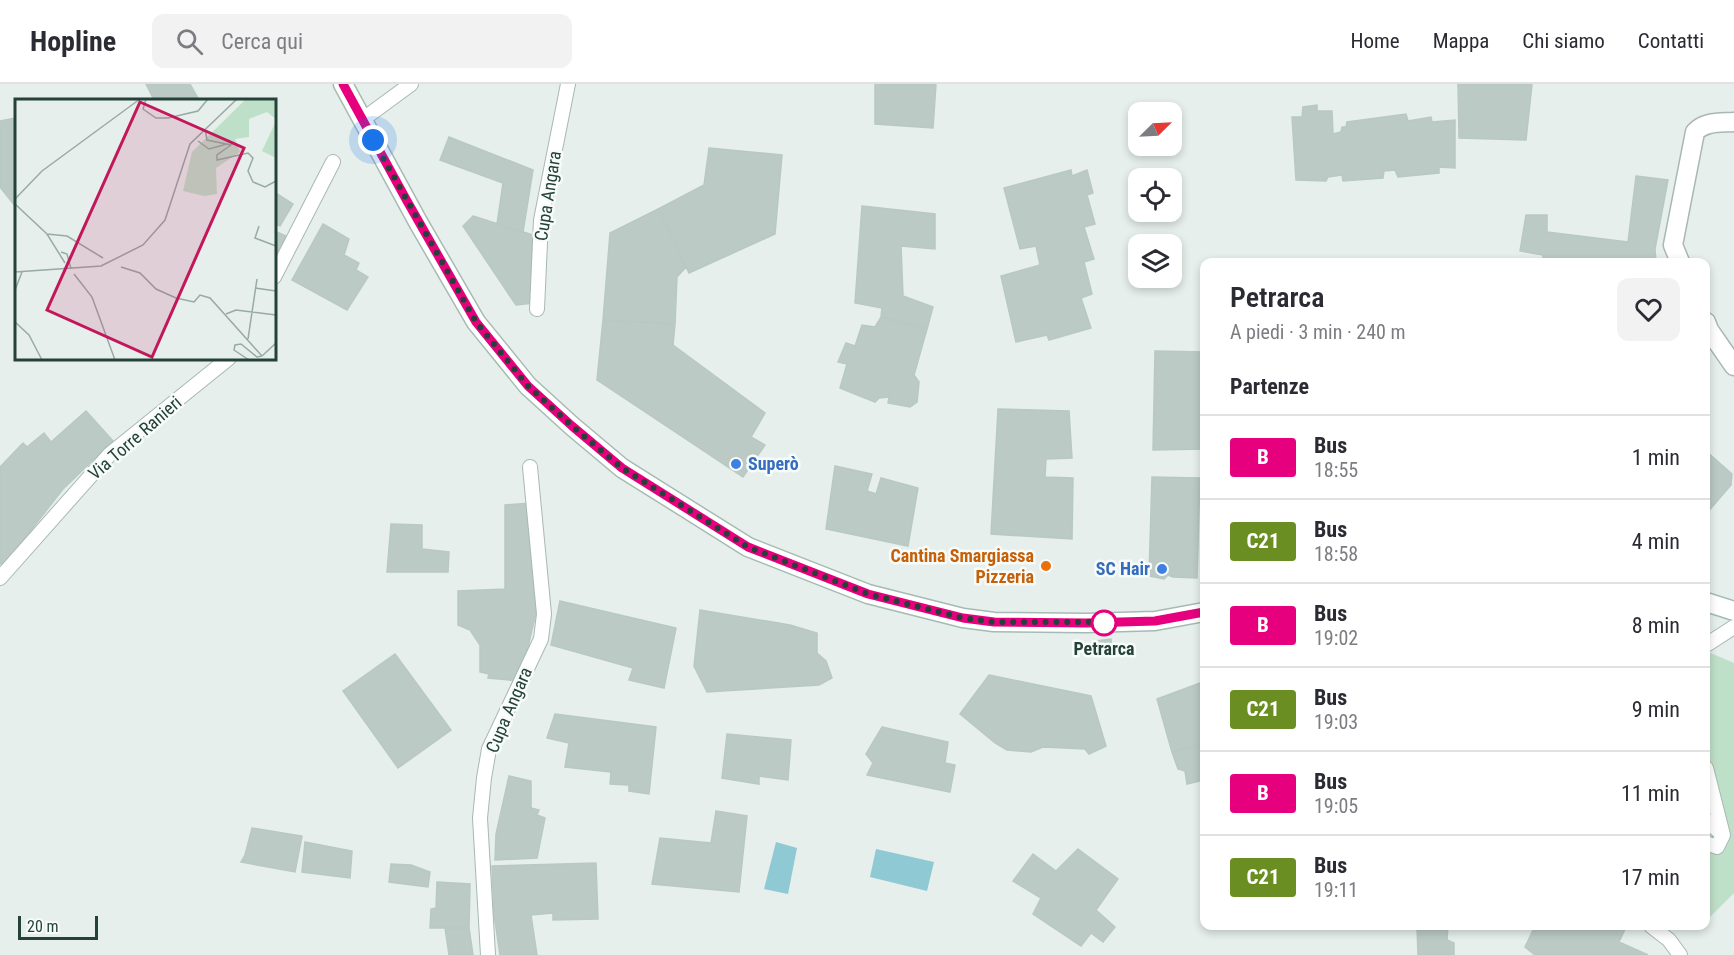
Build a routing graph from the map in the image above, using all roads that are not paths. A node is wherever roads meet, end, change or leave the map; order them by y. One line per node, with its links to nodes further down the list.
1 (343, 84): 4 (street)
2 (411, 84): 4 (lane)
3 (568, 84): 9 (lane, Cupa Angara)
4 (362, 120): 17 (street)
5 (1734, 122): 7 (street)
6 (333, 162): 8 (lane)
7 (1678, 258)
8 (276, 273)
9 (537, 309)
10 (1710, 331): 12 (street)
11 (227, 360): 14 (lane, Via Torre Ranieri)
12 (1734, 366)
13 (530, 467): 25 (lane, Cupa Angara)
14 (0, 578)
15 (1710, 603): 16 (street)
16 (1734, 611)
17 (1200, 613)
18 (1734, 627): 19 (lane)
19 (1710, 642)
20 (1710, 784): 22 (lane)
21 (1710, 824): 22 (lane)
22 (1723, 835): 23 (lane)
23 (1710, 844)
24 (1656, 930): 26 (lane)
25 (488, 955)
26 (1680, 955)

